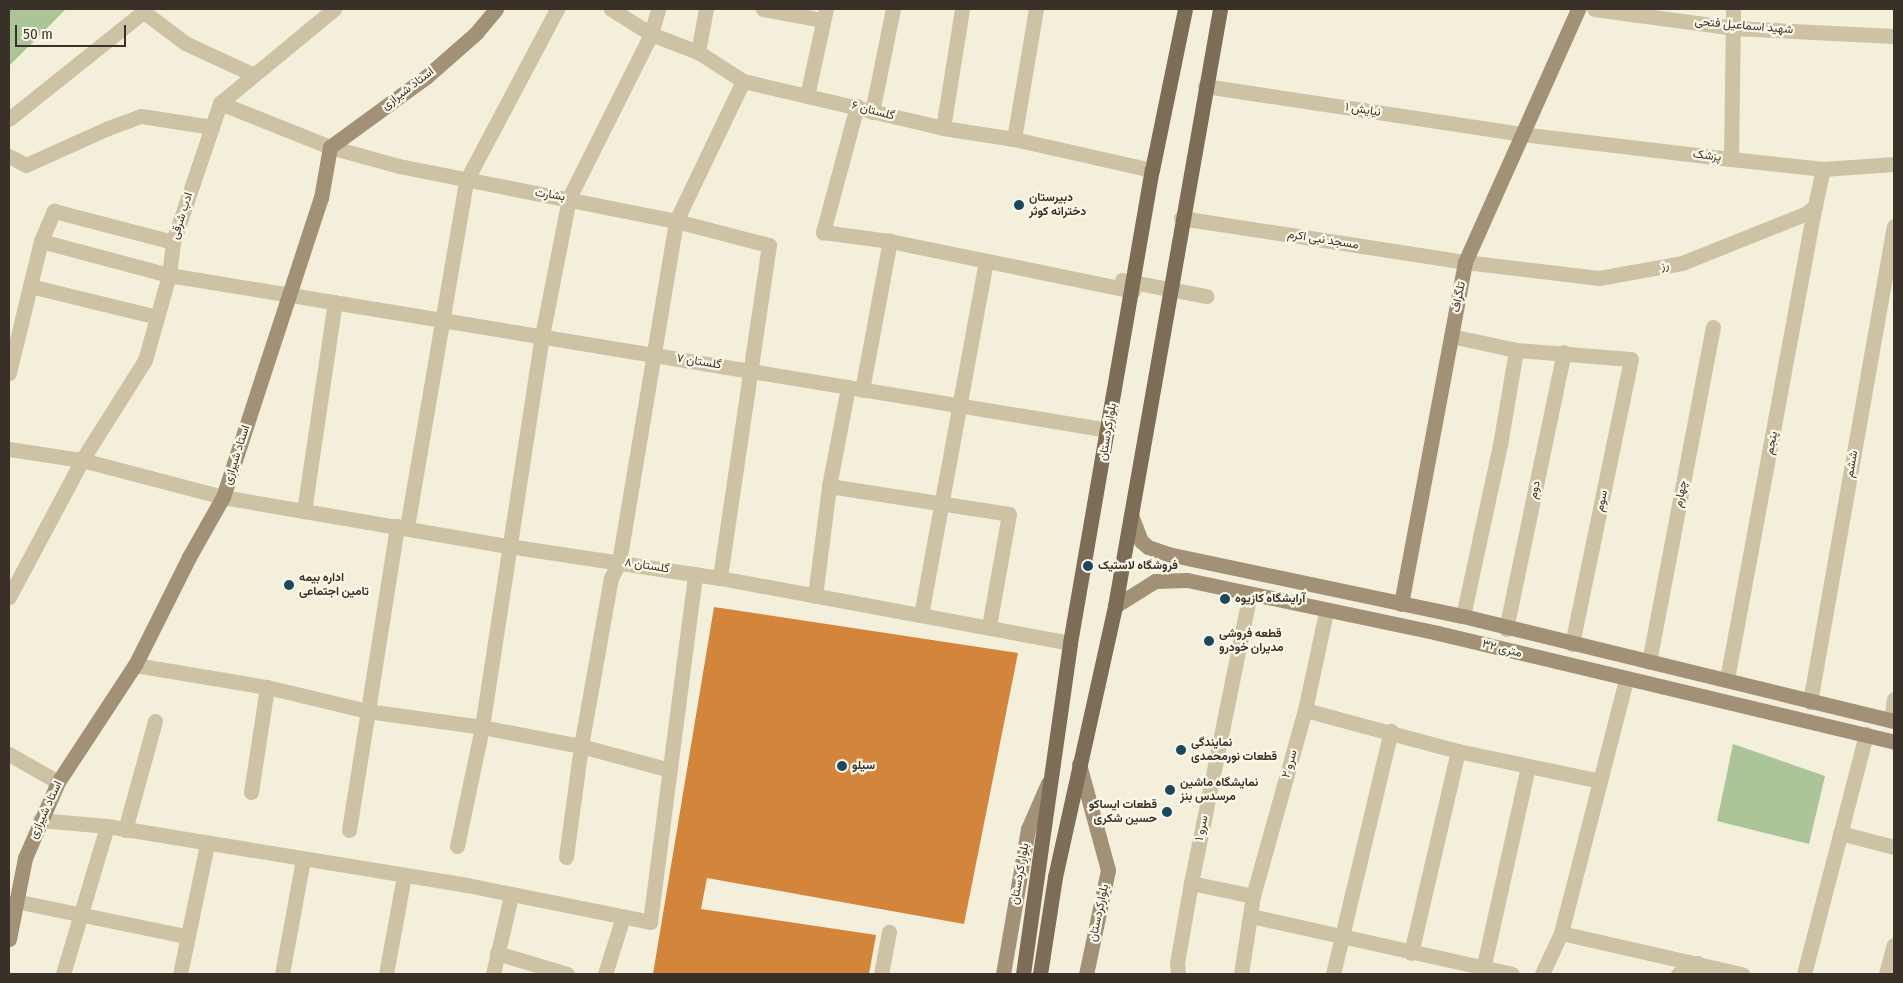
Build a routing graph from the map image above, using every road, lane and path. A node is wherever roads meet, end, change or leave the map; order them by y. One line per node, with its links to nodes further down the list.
1 (334, 9): 22 (street)
2 (496, 9): 34 (street, استاد شیرازی)
3 (557, 9): 40 (street)
4 (611, 9): 19 (street, گلستان ۶)
5 (658, 9): 19 (street)
6 (706, 9): 21 (street)
7 (763, 9): 17 (street)
8 (893, 9): 28 (street)
9 (962, 9): 31 (street)
10 (1036, 9): 33 (street)
11 (1185, 9): 39 (main road, بلوارکردستان)
12 (1220, 9): 24 (main road, بلوارکردستان)
13 (1578, 9): 32 (street, تلگراف)
14 (1594, 9): 18 (street, شهید اسماعیل فتحی)
15 (1733, 9): 18 (street)
16 (145, 10): 22 (street); 29 (street)
17 (825, 14): 25 (street)
18 (1734, 28): 20 (street, شهید اسماعیل فتحی); 36 (street)
19 (651, 34): 21 (street, گلستان ۶); 41 (street)
20 (1894, 36)
21 (698, 52): 23 (street, گلستان ۶)
22 (254, 75): 26 (street)
23 (743, 81): 25 (street, گلستان ۶); 44 (street)
24 (1206, 86): 32 (street, نیایش ۱); 43 (main road, بلوارکردستان)
25 (807, 96): 27 (street, گلستان ۶)
26 (220, 103): 30 (street, ادب شرقی); 34 (street, بشارت)
27 (857, 106): 28 (street, گلستان ۶); 47 (street)
28 (872, 112): 31 (street, گلستان ۶)
29 (9, 120)
30 (212, 127): 35 (street); 48 (street, ادب شرقی)
31 (943, 128): 33 (street, گلستان ۶)
32 (1521, 134): 36 (street, پزشک); 50 (street, تلگراف)
33 (1014, 138): 39 (street, گلستان ۶)
34 (330, 146): 40 (street, بشارت); 56 (street, استاد شیرازی)
35 (9, 156)
36 (1731, 159): 38 (street, پزشک)
37 (1894, 164): 38 (street, پزشک)
38 (1823, 168): 42 (street)
39 (1152, 170): 54 (main road, بلوارکردستان)
40 (466, 181): 41 (street, بشارت); 60 (street)
41 (569, 198): 44 (street, بشارت); 62 (street)
42 (1815, 206): 50 (street, رز); 99 (street, پنجم)
43 (1182, 218): 50 (street, مسجد نبی اکرم); 55 (main road, بلوارکردستان)
44 (676, 221): 66 (street); 67 (street, بشارت)
45 (1894, 226): 102 (street, ششم)
46 (41, 241): 48 (street); 51 (street, گلستان ۷); 53 (street)
47 (890, 241): 49 (street); 69 (street)
48 (173, 242): 51 (street, ادب شرقی)
49 (986, 262): 54 (street); 70 (street)
50 (1465, 262): 63 (street, تلگراف)
51 (169, 275): 56 (street, گلستان ۷); 59 (street, ادب شرقی)
52 (1112, 277): 54 (street)
53 (30, 286): 59 (street); 68 (street)
54 (1134, 287): 55 (street); 71 (main road, بلوارکردستان)
55 (1169, 289): 57 (street); 78 (main road, بلوارکردستان)
56 (290, 294): 58 (street, گلستان ۷); 75 (street, استاد شیرازی)
57 (1206, 296)
58 (335, 302): 60 (street, گلستان ۷); 77 (street)
59 (157, 317): 73 (street, ادب شرقی)
60 (440, 320): 62 (street, گلستان ۷); 79 (street)
61 (1713, 326): 96 (street, چهارم)
62 (542, 336): 66 (street, گلستان ۷); 80 (street)
63 (1451, 336): 64 (street); 87 (street, تلگراف)
64 (1516, 350): 65 (street); 91 (street)
65 (1564, 352): 93 (street, دوم); 95 (street, سوم)
66 (654, 355): 67 (street, گلستان ۷); 81 (street)
67 (750, 371): 69 (street, گلستان ۷); 83 (street)
68 (9, 373)
69 (855, 388): 70 (street, گلستان ۷); 74 (street)
70 (960, 406): 71 (street, گلستان ۷); 76 (street)
71 (1108, 430): 94 (main road, بلوارکردستان)
72 (9, 449): 73 (street, گلستان ۸)
73 (82, 460): 75 (street, گلستان ۸); 86 (street, ادب شرقی)
74 (829, 486): 76 (street); 85 (street)
75 (223, 497): 77 (street, گلستان ۸); 97 (street, استاد شیرازی)
76 (941, 503): 90 (street); 92 (street)
77 (304, 511): 79 (street, گلستان ۸)
78 (1132, 514): 87 (street, ۳۲ متری); 88 (main road, بلوارکردستان)
79 (402, 526): 80 (street, گلستان ۸); 103 (street)
80 (508, 546): 81 (street, گلستان ۸); 108 (street)
81 (619, 562): 82 (street, گلستان ۸); 112 (street)
82 (695, 574): 83 (street, گلستان ۸); 117 (street)
83 (720, 578): 85 (street, گلستان ۸)
84 (1250, 594): 88 (street, ۳۲ متری); 89 (street, ۳۲ متری); 133 (street, سرو ۱)
85 (815, 596): 90 (street, گلستان ۸)
86 (9, 597)
87 (1401, 604): 91 (street, ۳۲ متری)
88 (1115, 606): 115 (main road, بلوارکردستان)
89 (1326, 612): 98 (street, ۳۲ متری); 104 (street, سرو ۲)
90 (921, 615): 92 (street, گلستان ۸)
91 (1464, 616): 93 (street, ۳۲ متری)
92 (989, 626): 94 (street, گلستان ۸)
93 (1506, 629): 95 (street, ۳۲ متری)
94 (1070, 643): 118 (main road, بلوارکردستان)
95 (1572, 644): 96 (street, ۳۲ متری)
96 (1650, 662): 99 (street, ۳۲ متری)
97 (135, 665): 100 (street); 120 (street, استاد شیرازی)
98 (1626, 679): 110 (street, ۳۲ متری); 119 (street)
99 (1727, 679): 102 (street, ۳۲ متری)
100 (267, 688): 103 (street); 121 (street)
101 (1894, 699): 106 (street)
102 (1810, 702): 105 (street, ۳۲ متری)
103 (367, 710): 108 (street); 125 (street)
104 (1305, 710): 109 (street); 135 (street, سرو ۲)
105 (1868, 716): 106 (street, ۳۲ متری); 110 (street)
106 (1893, 720)
107 (155, 721): 124 (street)
108 (482, 727): 112 (street); 128 (street)
109 (1391, 731): 113 (street); 143 (street)
110 (1866, 734): 111 (street, ۳۲ متری); 126 (street)
111 (1894, 742)
112 (581, 746): 117 (street); 130 (street)
113 (1458, 751): 116 (street); 147 (street)
114 (9, 754): 120 (street)
115 (1079, 764): 160 (main road, بلوارکردستان); 161 (street, بلوارکردستان)
116 (1528, 766): 119 (street); 149 (street)
117 (670, 770): 139 (street)
118 (1050, 777): 158 (street, بلوار کردستان); 159 (main road, بلوارکردستان)
119 (1600, 781): 141 (street)
120 (58, 782): 122 (street, استاد شیرازی)
121 (251, 792)
122 (40, 820): 123 (street); 136 (street, استاد شیرازی)
123 (107, 826): 124 (street); 137 (street)
124 (125, 830): 127 (street)
125 (349, 830)
126 (1840, 834): 129 (street); 169 (street)
127 (207, 844): 131 (street); 142 (street)
128 (457, 846)
129 (1894, 847)
130 (566, 858)
131 (303, 860): 132 (street); 152 (street)
132 (404, 876): 134 (street); 153 (street)
133 (1191, 883): 135 (street); 162 (street, سرو ۱)
134 (511, 896): 139 (street); 146 (street)
135 (1253, 896): 138 (street, سرو ۲)
136 (12, 908): 137 (street); 144 (street, استاد شیرازی)
137 (81, 915): 142 (street); 150 (street)
138 (1251, 916): 143 (street); 163 (street, سرو ۲)
139 (623, 917): 156 (street)
140 (889, 932): 157 (street)
141 (1561, 933): 148 (street); 166 (street)
142 (185, 936): 151 (street)
143 (1342, 936): 147 (street); 164 (street)
144 (9, 939)
145 (1894, 945): 170 (street)
146 (497, 953): 154 (street); 155 (street)
147 (1411, 953): 149 (street)
148 (1699, 969): 167 (street); 168 (street)
149 (1483, 970): 165 (street)
150 (63, 974)
151 (180, 974)
152 (282, 974)
153 (386, 974)
154 (493, 974)
155 (567, 974)
156 (605, 974)
157 (881, 974)
158 (1003, 974)
159 (1023, 974)
160 (1040, 974)
161 (1086, 974)
162 (1178, 974)
163 (1241, 974)
164 (1333, 974)
165 (1512, 974)
166 (1542, 974)
167 (1678, 974)
168 (1742, 974)
169 (1804, 974)
170 (1886, 974)

